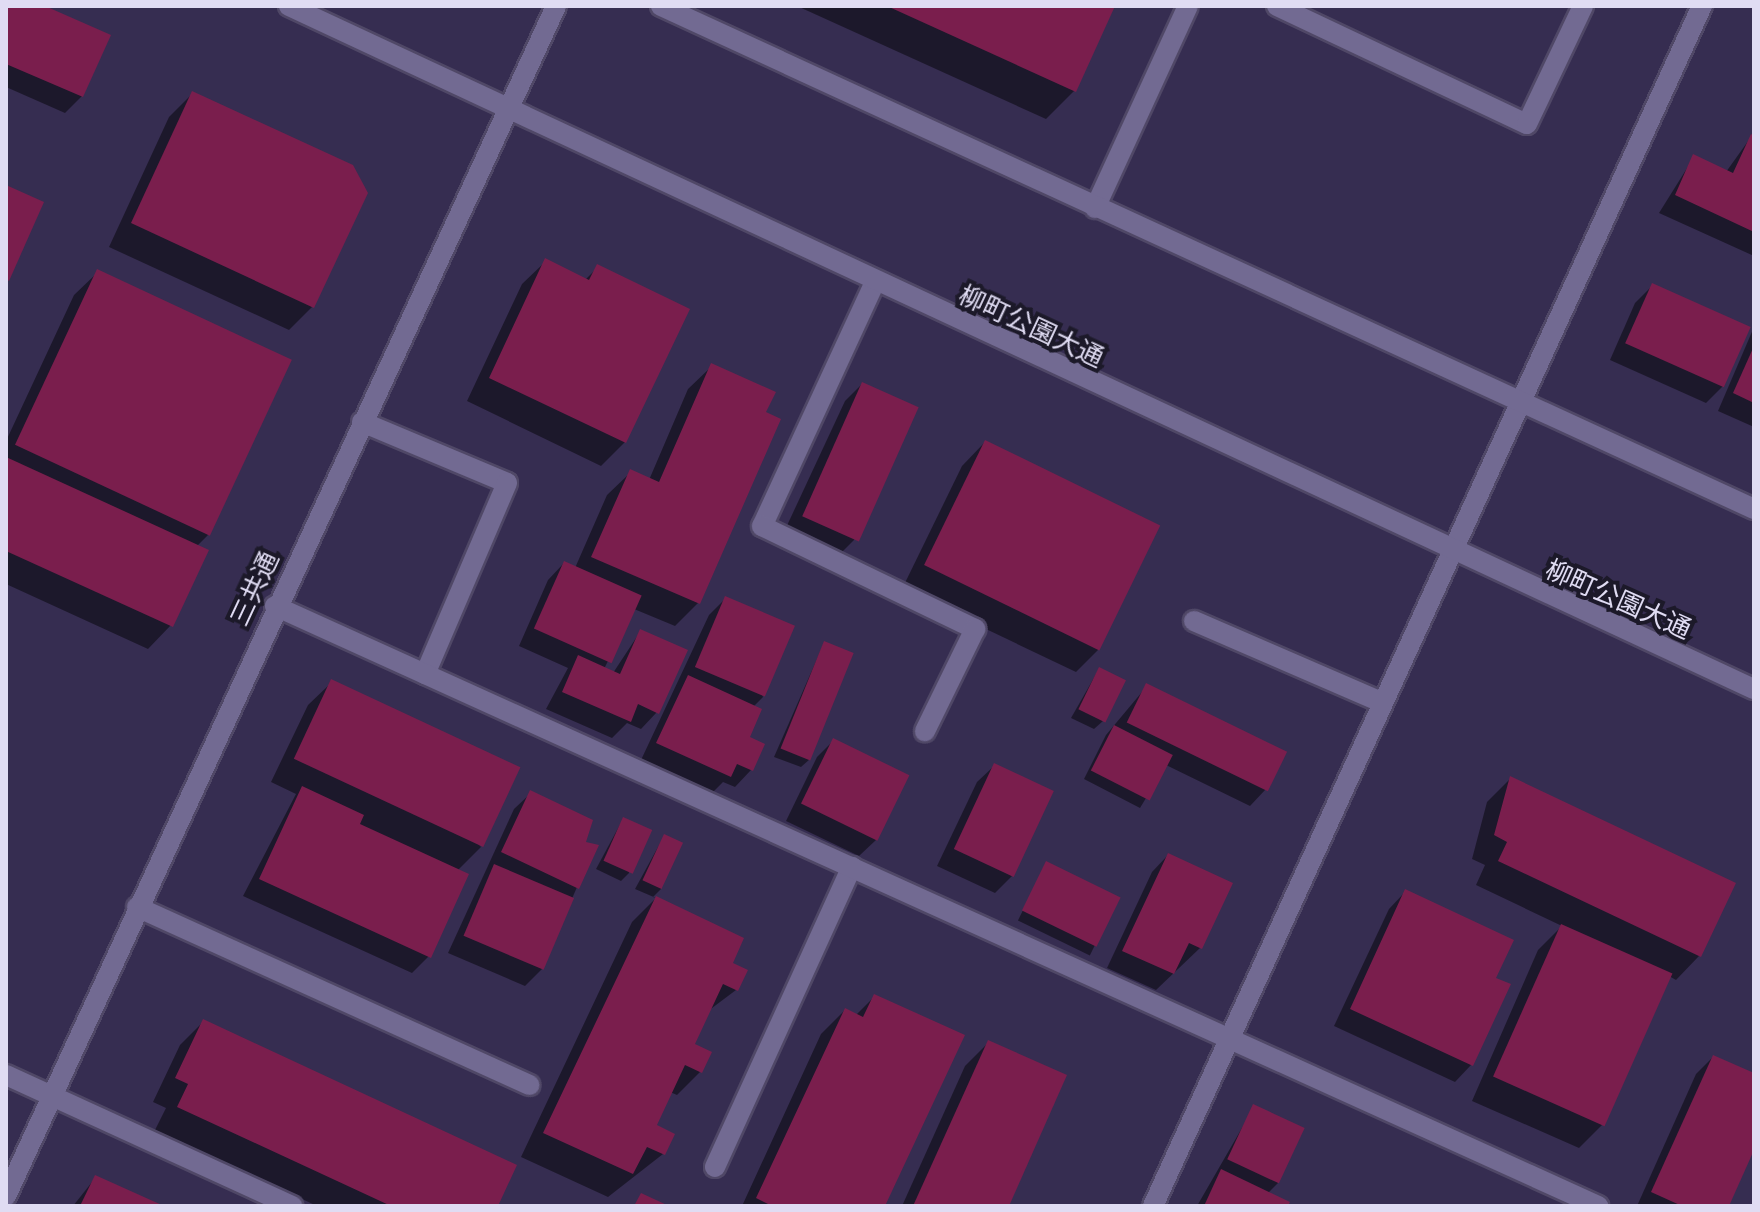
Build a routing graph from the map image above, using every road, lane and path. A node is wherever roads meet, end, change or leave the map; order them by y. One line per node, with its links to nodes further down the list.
1 (289, 6): 8 (street, 柳町公園大通)
2 (556, 6): 8 (street, 三共通)
3 (661, 6): 9 (street)
4 (1188, 6): 9 (street)
5 (1277, 6): 7 (street)
6 (1702, 6): 11 (street)
7 (1576, 8)
8 (510, 109): 10 (street, 柳町公園大通); 12 (street, 三共通)
9 (1095, 208): 11 (street)
10 (875, 282): 14 (street, 柳町公園大通); 20 (street)
11 (1517, 405): 13 (street); 14 (street)
12 (362, 422): 15 (street, 三共通); 17 (street)
13 (1754, 509)
14 (1449, 553): 18 (street, 柳町公園大通); 19 (street)
15 (275, 606): 17 (street); 22 (street, 三共通)
16 (1194, 621): 19 (street)
17 (425, 674): 21 (street)
18 (1754, 689)
19 (1381, 702): 23 (street)
20 (925, 731)
21 (852, 867): 23 (street); 27 (street)
22 (137, 907): 25 (street); 26 (street, 三共通)
23 (1230, 1038): 30 (street); 31 (street)
24 (6, 1075): 26 (street)
25 (530, 1085)
26 (52, 1095): 28 (street, 三共通); 29 (street)
27 (715, 1167)
28 (6, 1196)
29 (292, 1206)
30 (1153, 1206)
31 (1598, 1206)

